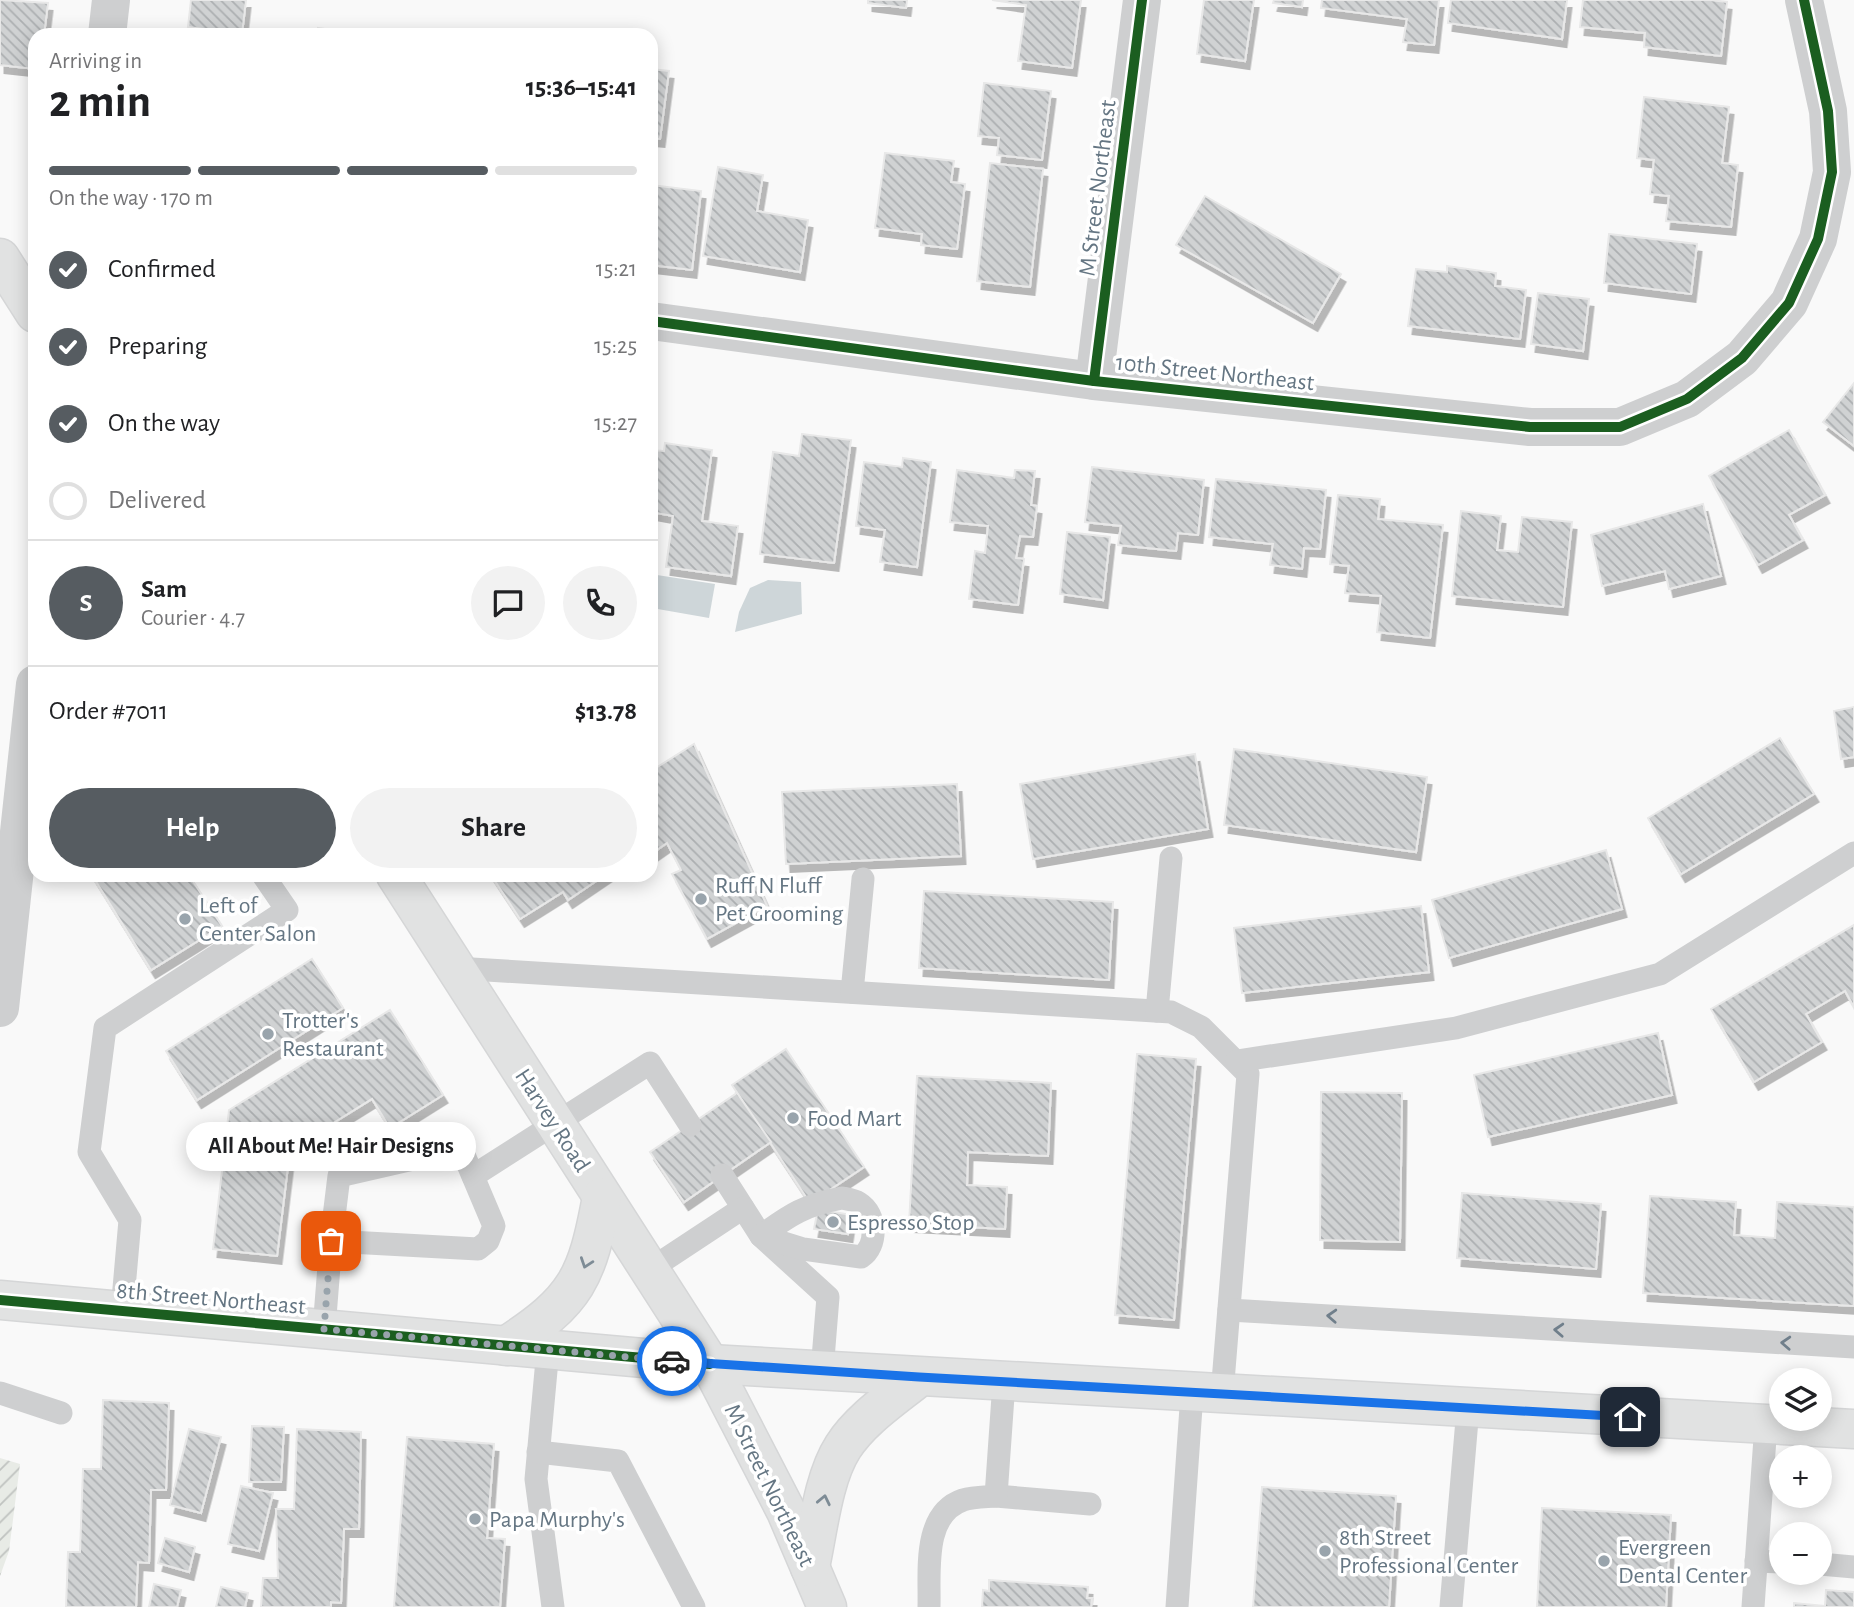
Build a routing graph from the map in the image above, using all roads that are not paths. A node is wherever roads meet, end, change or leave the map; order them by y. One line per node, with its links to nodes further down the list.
1 (111, 0): 4 (street)
2 (1142, 0): 6 (street, M Street Northeast)
3 (1804, 0): 6 (street, 10th Street Northeast)
4 (108, 28)
5 (658, 322): 6 (street, 10th Street Northeast)
6 (1094, 381)
7 (28, 714): 8 (street)
8 (11, 788): 16 (street)
9 (1854, 853): 18 (lane)
10 (1171, 858): 17 (lane)
11 (863, 878): 15 (lane)
12 (267, 882): 29 (lane)
13 (401, 882): 14 (main road, Harvey Road)
14 (456, 968): 15 (lane); 19 (main road, Harvey Road)
15 (852, 992): 17 (lane)
16 (0, 1008)
17 (1157, 1011): 18 (lane)
18 (1237, 1061): 28 (lane)
19 (556, 1124): 20 (lane); 22 (lane); 23 (main road, Harvey Road)
20 (690, 1125)
21 (722, 1175): 24 (lane)
22 (473, 1177): 25 (lane); 25 (lane)
23 (602, 1197): 26 (main road, Harvey Road); 31 (main road, one-way to 31)
24 (743, 1208): 26 (lane); 35 (lane)
25 (331, 1241): 30 (lane)
26 (649, 1270): 34 (main road, Harvey Road)
27 (0, 1300): 29 (main road, 8th Street Northeast)
28 (1229, 1310): 32 (lane, one-way to 28); 39 (lane)
29 (122, 1311): 30 (main road, 8th Street Northeast)
30 (324, 1329): 31 (main road, 8th Street Northeast)
31 (506, 1346): 33 (main road, 8th Street Northeast)
32 (1854, 1348)
33 (548, 1349): 34 (main road, 8th Street Northeast); 44 (lane)
34 (710, 1364): 35 (main road, 8th Street Northeast); 50 (main road, M Street Northeast)
35 (822, 1371): 36 (main road, 8th Street Northeast)
36 (919, 1377): 37 (main road, 8th Street Northeast); 50 (main road, one-way to 36)
37 (1004, 1382): 39 (main road, 8th Street Northeast); 45 (lane)
38 (0, 1393): 41 (lane)
39 (1207, 1394): 40 (main road, 8th Street Northeast); 56 (lane)
40 (1468, 1408): 42 (main road, 8th Street Northeast); 57 (lane)
41 (61, 1413)
42 (1766, 1424): 43 (main road, 8th Street Northeast); 47 (lane)
43 (1854, 1429)
44 (538, 1452): 52 (lane); 53 (lane)
45 (996, 1496): 46 (lane); 55 (lane)
46 (1090, 1504)
47 (1756, 1561): 48 (lane); 58 (lane)
48 (1769, 1562)
49 (1832, 1565): 51 (lane)
50 (810, 1567): 54 (main road, M Street Northeast)
51 (1854, 1567)
52 (552, 1607)
53 (694, 1607)
54 (827, 1607)
55 (929, 1607)
56 (1177, 1607)
57 (1451, 1607)
58 (1753, 1607)

